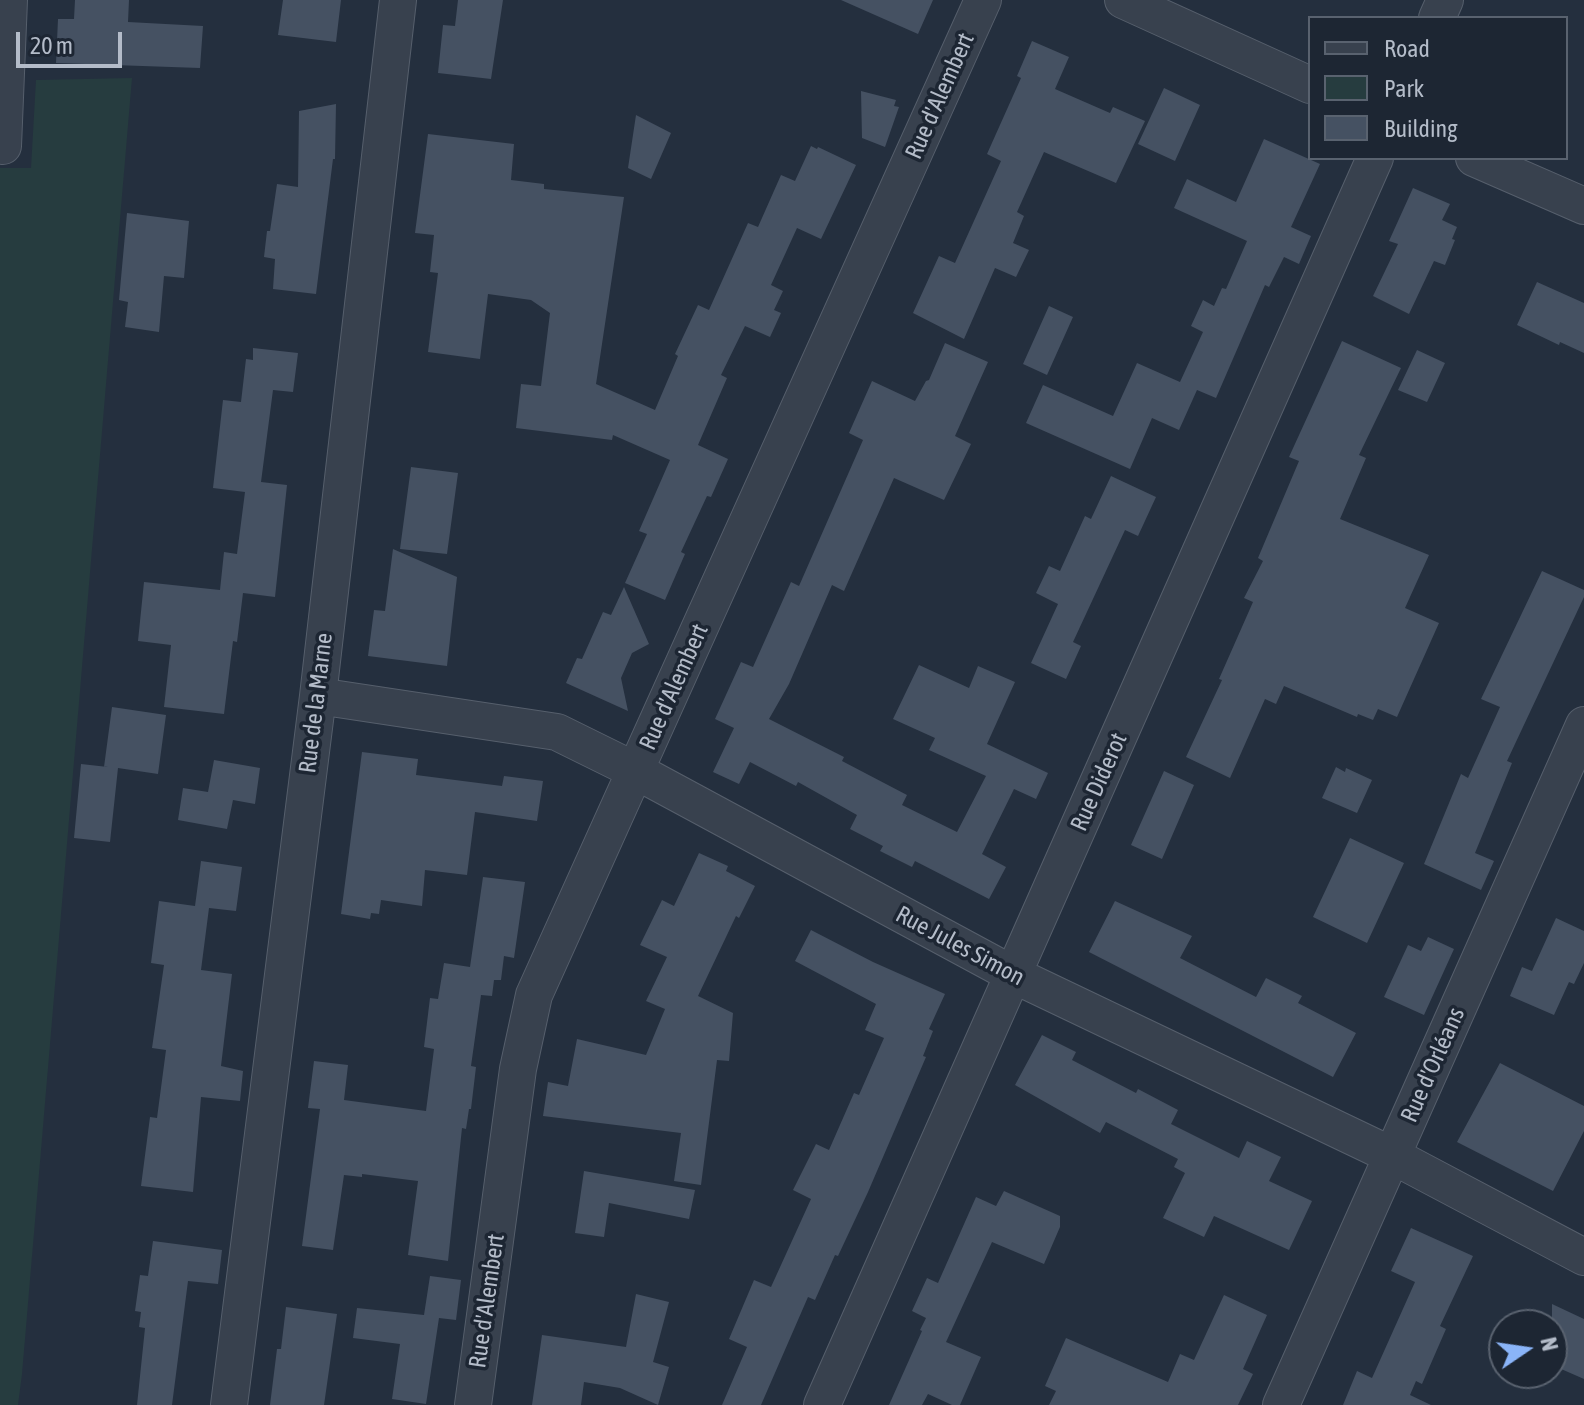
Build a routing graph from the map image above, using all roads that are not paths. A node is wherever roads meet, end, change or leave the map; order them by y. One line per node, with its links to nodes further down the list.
1 (9, 0): 6 (street)
2 (398, 0): 10 (street, Rue de la Marne)
3 (983, 0): 12 (street, Rue d'Alembert)
4 (1123, 0): 5 (street)
5 (1308, 84)
6 (3, 146)
7 (1374, 160): 13 (street, Rue Diderot)
8 (1479, 160): 9 (street)
9 (1584, 206)
10 (318, 696): 12 (street, Rue Jules Simon); 16 (street, Rue de la Marne)
11 (1584, 725): 14 (street, Rue d'Orléans)
12 (636, 771): 13 (street, Rue Jules Simon); 17 (street, Rue d'Alembert)
13 (1014, 975): 14 (street, Rue Jules Simon); 18 (street, Rue Diderot)
14 (1393, 1156): 15 (street, Rue Jules Simon); 19 (street, Rue d'Orléans)
15 (1584, 1257)
16 (229, 1405)
17 (473, 1405)
18 (822, 1405)
19 (1281, 1405)

